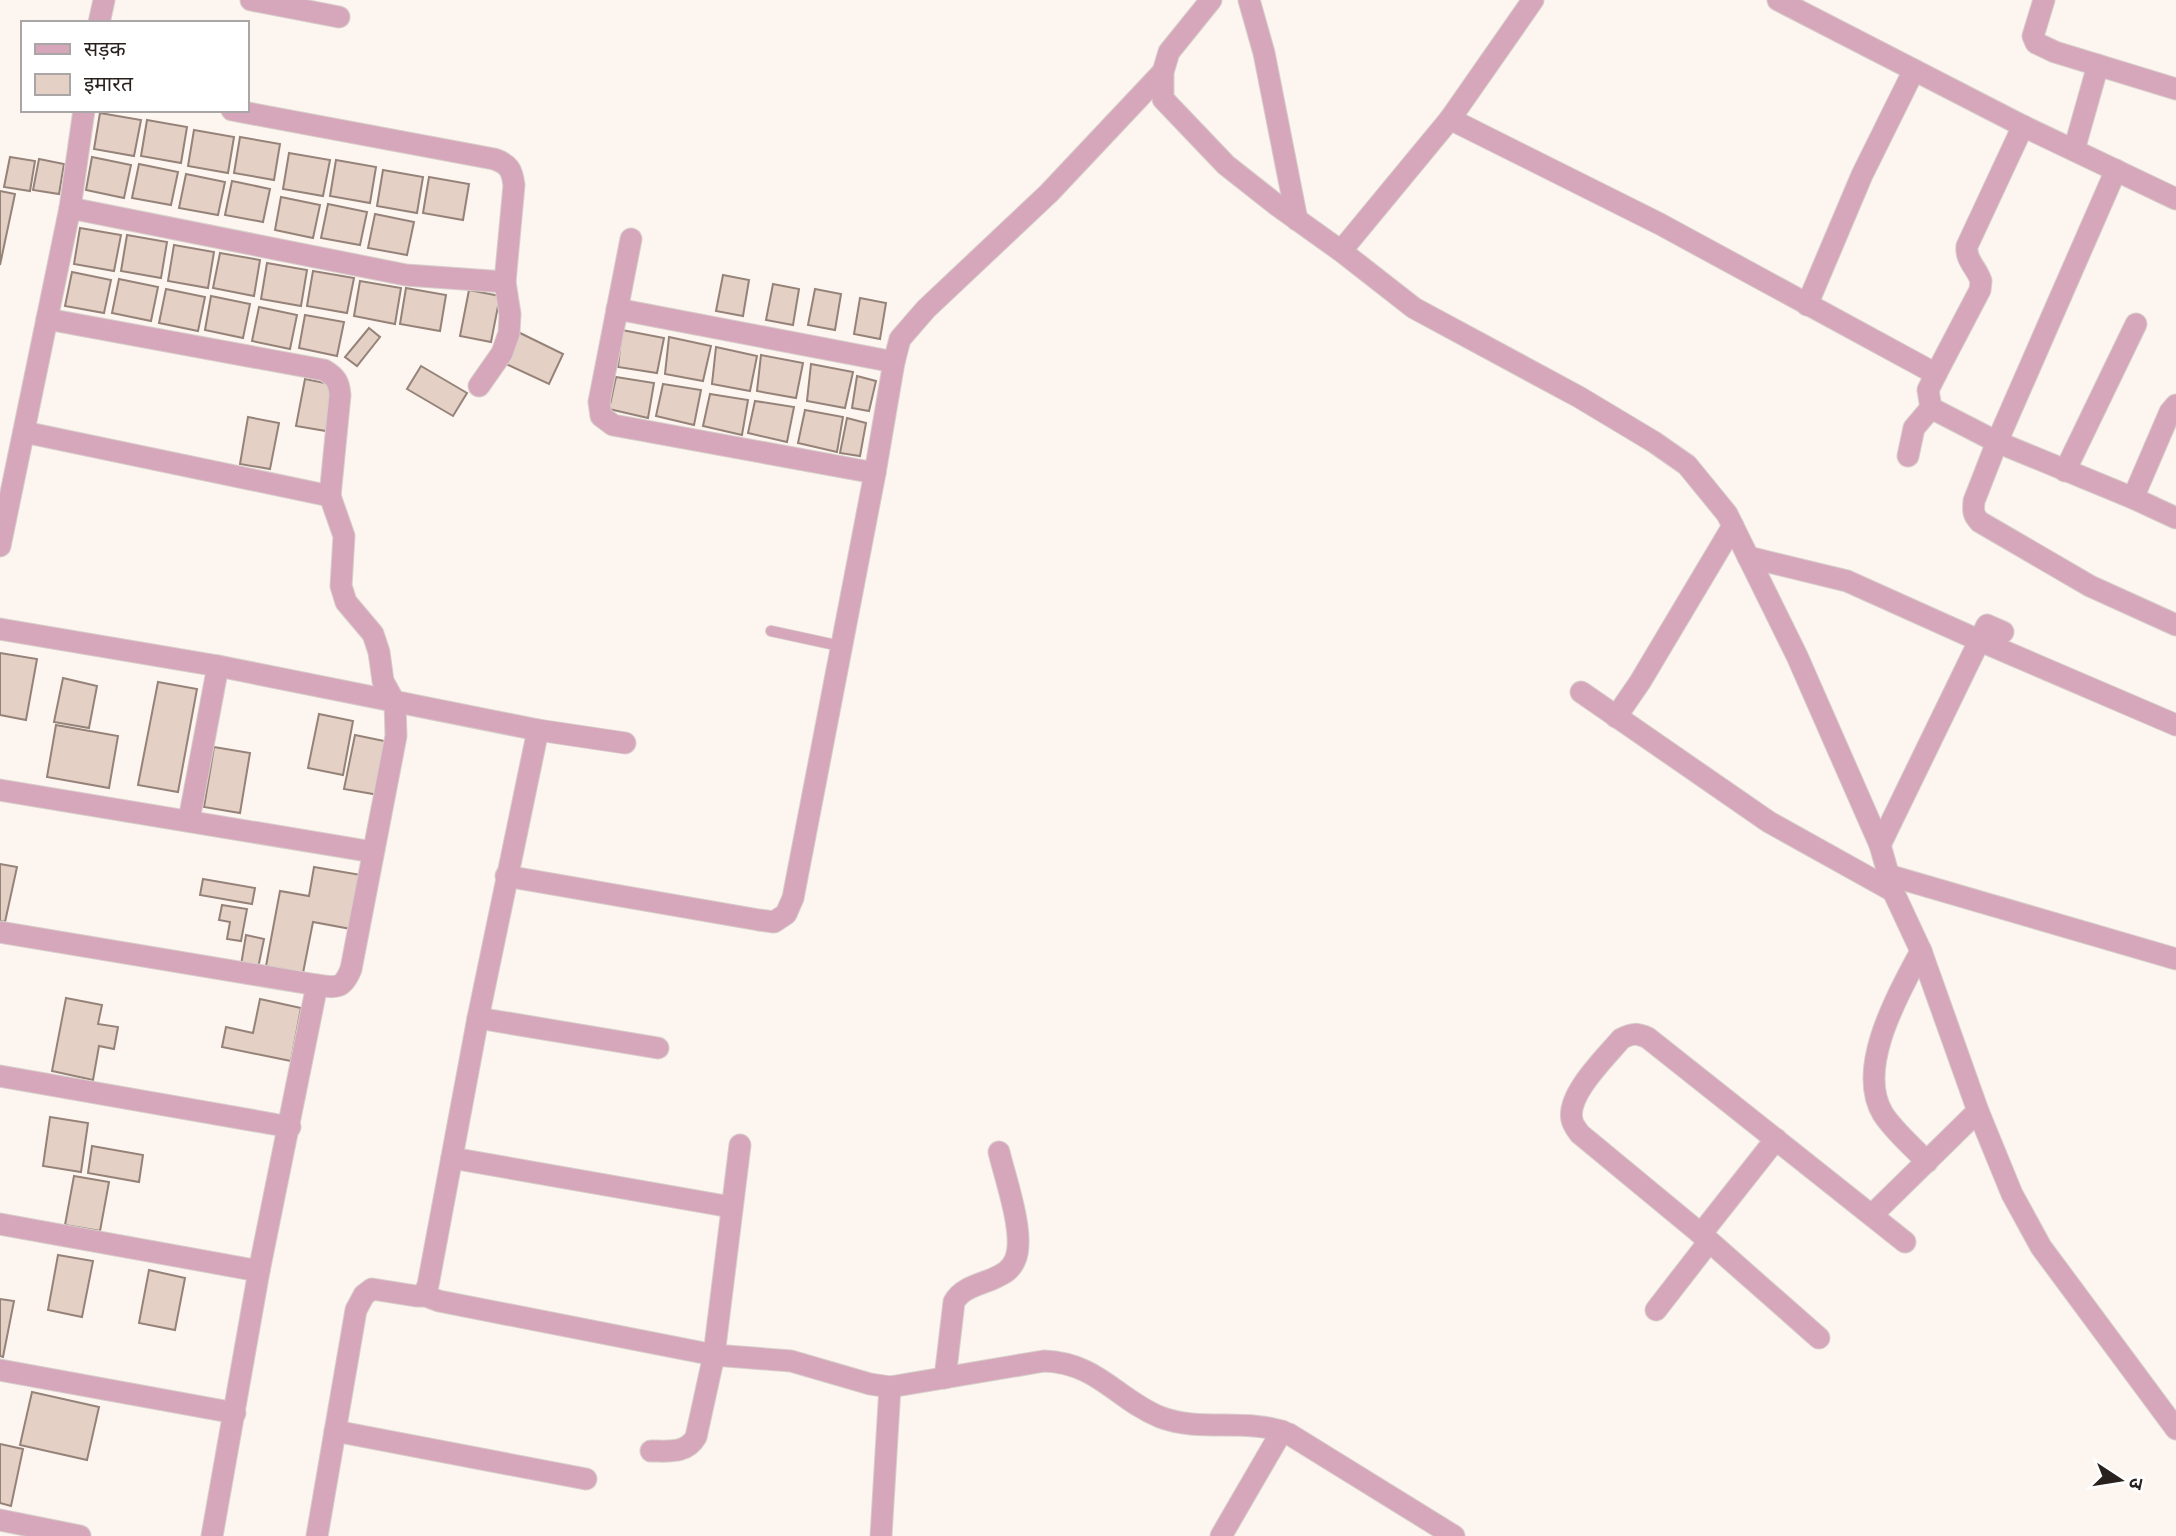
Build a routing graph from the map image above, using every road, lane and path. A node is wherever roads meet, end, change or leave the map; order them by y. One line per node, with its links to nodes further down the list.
1 (104, 0): 9 (street)
2 (251, 0): 8 (street)
3 (1211, 0): 12 (street)
4 (1249, 0): 22 (street)
5 (1533, 0): 16 (street)
6 (1778, 0): 11 (street)
7 (2044, 0): 10 (street)
8 (339, 18)
9 (99, 21)
10 (2098, 65): 13 (street); 18 (street)
11 (1914, 70): 17 (street); 26 (street)
12 (1163, 72): 22 (street); 30 (street)
13 (2176, 89)
14 (84, 112): 21 (street)
15 (242, 112): 25 (street)
16 (1450, 119): 24 (street); 26 (street)
17 (2023, 126): 18 (street); 31 (street)
18 (2074, 150): 19 (street)
19 (2116, 170): 20 (street); 36 (street)
20 (2176, 199)
21 (70, 208): 25 (street); 28 (street)
22 (1297, 220): 24 (street)
23 (631, 239): 27 (street)
24 (1341, 251): 43 (street)
25 (505, 282): 32 (street)
26 (1807, 305): 31 (street)
27 (617, 309): 30 (street); 39 (street)
28 (47, 319): 35 (street); 40 (street)
29 (2136, 324): 38 (street)
30 (894, 362): 39 (street)
31 (1936, 374): 34 (street)
32 (479, 386)
33 (2176, 405): 41 (street)
34 (1931, 408): 36 (street); 37 (street)
35 (24, 432): 40 (street); 44 (street)
36 (1997, 442): 38 (street); 46 (street)
37 (1908, 456)
38 (2065, 471): 41 (street)
39 (875, 473): 51 (street)
40 (330, 496): 54 (street)
41 (2133, 498): 42 (street)
42 (2176, 518)
43 (1733, 526): 45 (street); 55 (street)
44 (1, 532)
45 (1748, 557): 50 (street); 61 (street)
46 (2176, 625)
47 (0, 629): 52 (street)
48 (771, 631): 51 (lane)
49 (2003, 632): 50 (street)
50 (1981, 641): 56 (street); 61 (street)
51 (840, 646): 63 (street)
52 (218, 666): 54 (street); 60 (street)
53 (1581, 692): 55 (street)
54 (395, 702): 57 (street); 62 (street)
55 (1616, 717): 64 (street)
56 (2176, 725)
57 (538, 730): 58 (street); 63 (street)
58 (625, 743)
59 (0, 790): 60 (street)
60 (189, 820): 62 (street)
61 (1880, 845): 64 (street)
62 (373, 852): 68 (street)
63 (506, 876): 69 (street)
64 (1891, 883): 66 (street); 67 (street)
65 (0, 932): 68 (street)
66 (1921, 951): 72 (street); 78 (street)
67 (2176, 959)
68 (317, 985): 73 (street)
69 (478, 1018): 70 (street); 77 (street)
70 (658, 1048)
71 (0, 1076): 73 (street)
72 (1978, 1111): 78 (street); 93 (street)
73 (290, 1127): 84 (street)
74 (1776, 1139): 80 (street); 82 (street); 82 (street)
75 (740, 1145): 79 (street)
76 (999, 1152): 90 (street)
77 (452, 1158): 79 (street); 85 (street)
78 (1927, 1162): 80 (street)
79 (731, 1208): 88 (street)
80 (1872, 1215): 83 (street)
81 (0, 1224): 84 (street)
82 (1705, 1238): 86 (street); 87 (street)
83 (1905, 1242)
84 (259, 1271): 92 (street)
85 (423, 1295): 88 (street); 94 (street)
86 (1656, 1310)
87 (1819, 1338)
88 (714, 1355): 91 (street); 96 (street)
89 (0, 1370): 92 (street)
90 (945, 1378): 91 (street); 95 (street)
91 (890, 1387): 102 (street)
92 (235, 1413): 100 (street)
93 (2176, 1429)
94 (335, 1431): 97 (street); 101 (street)
95 (1282, 1431): 103 (street); 104 (street)
96 (651, 1451)
97 (586, 1479)
98 (0, 1520): 99 (street)
99 (80, 1536)
100 (212, 1536)
101 (317, 1536)
102 (881, 1536)
103 (1221, 1536)
104 (1454, 1536)

